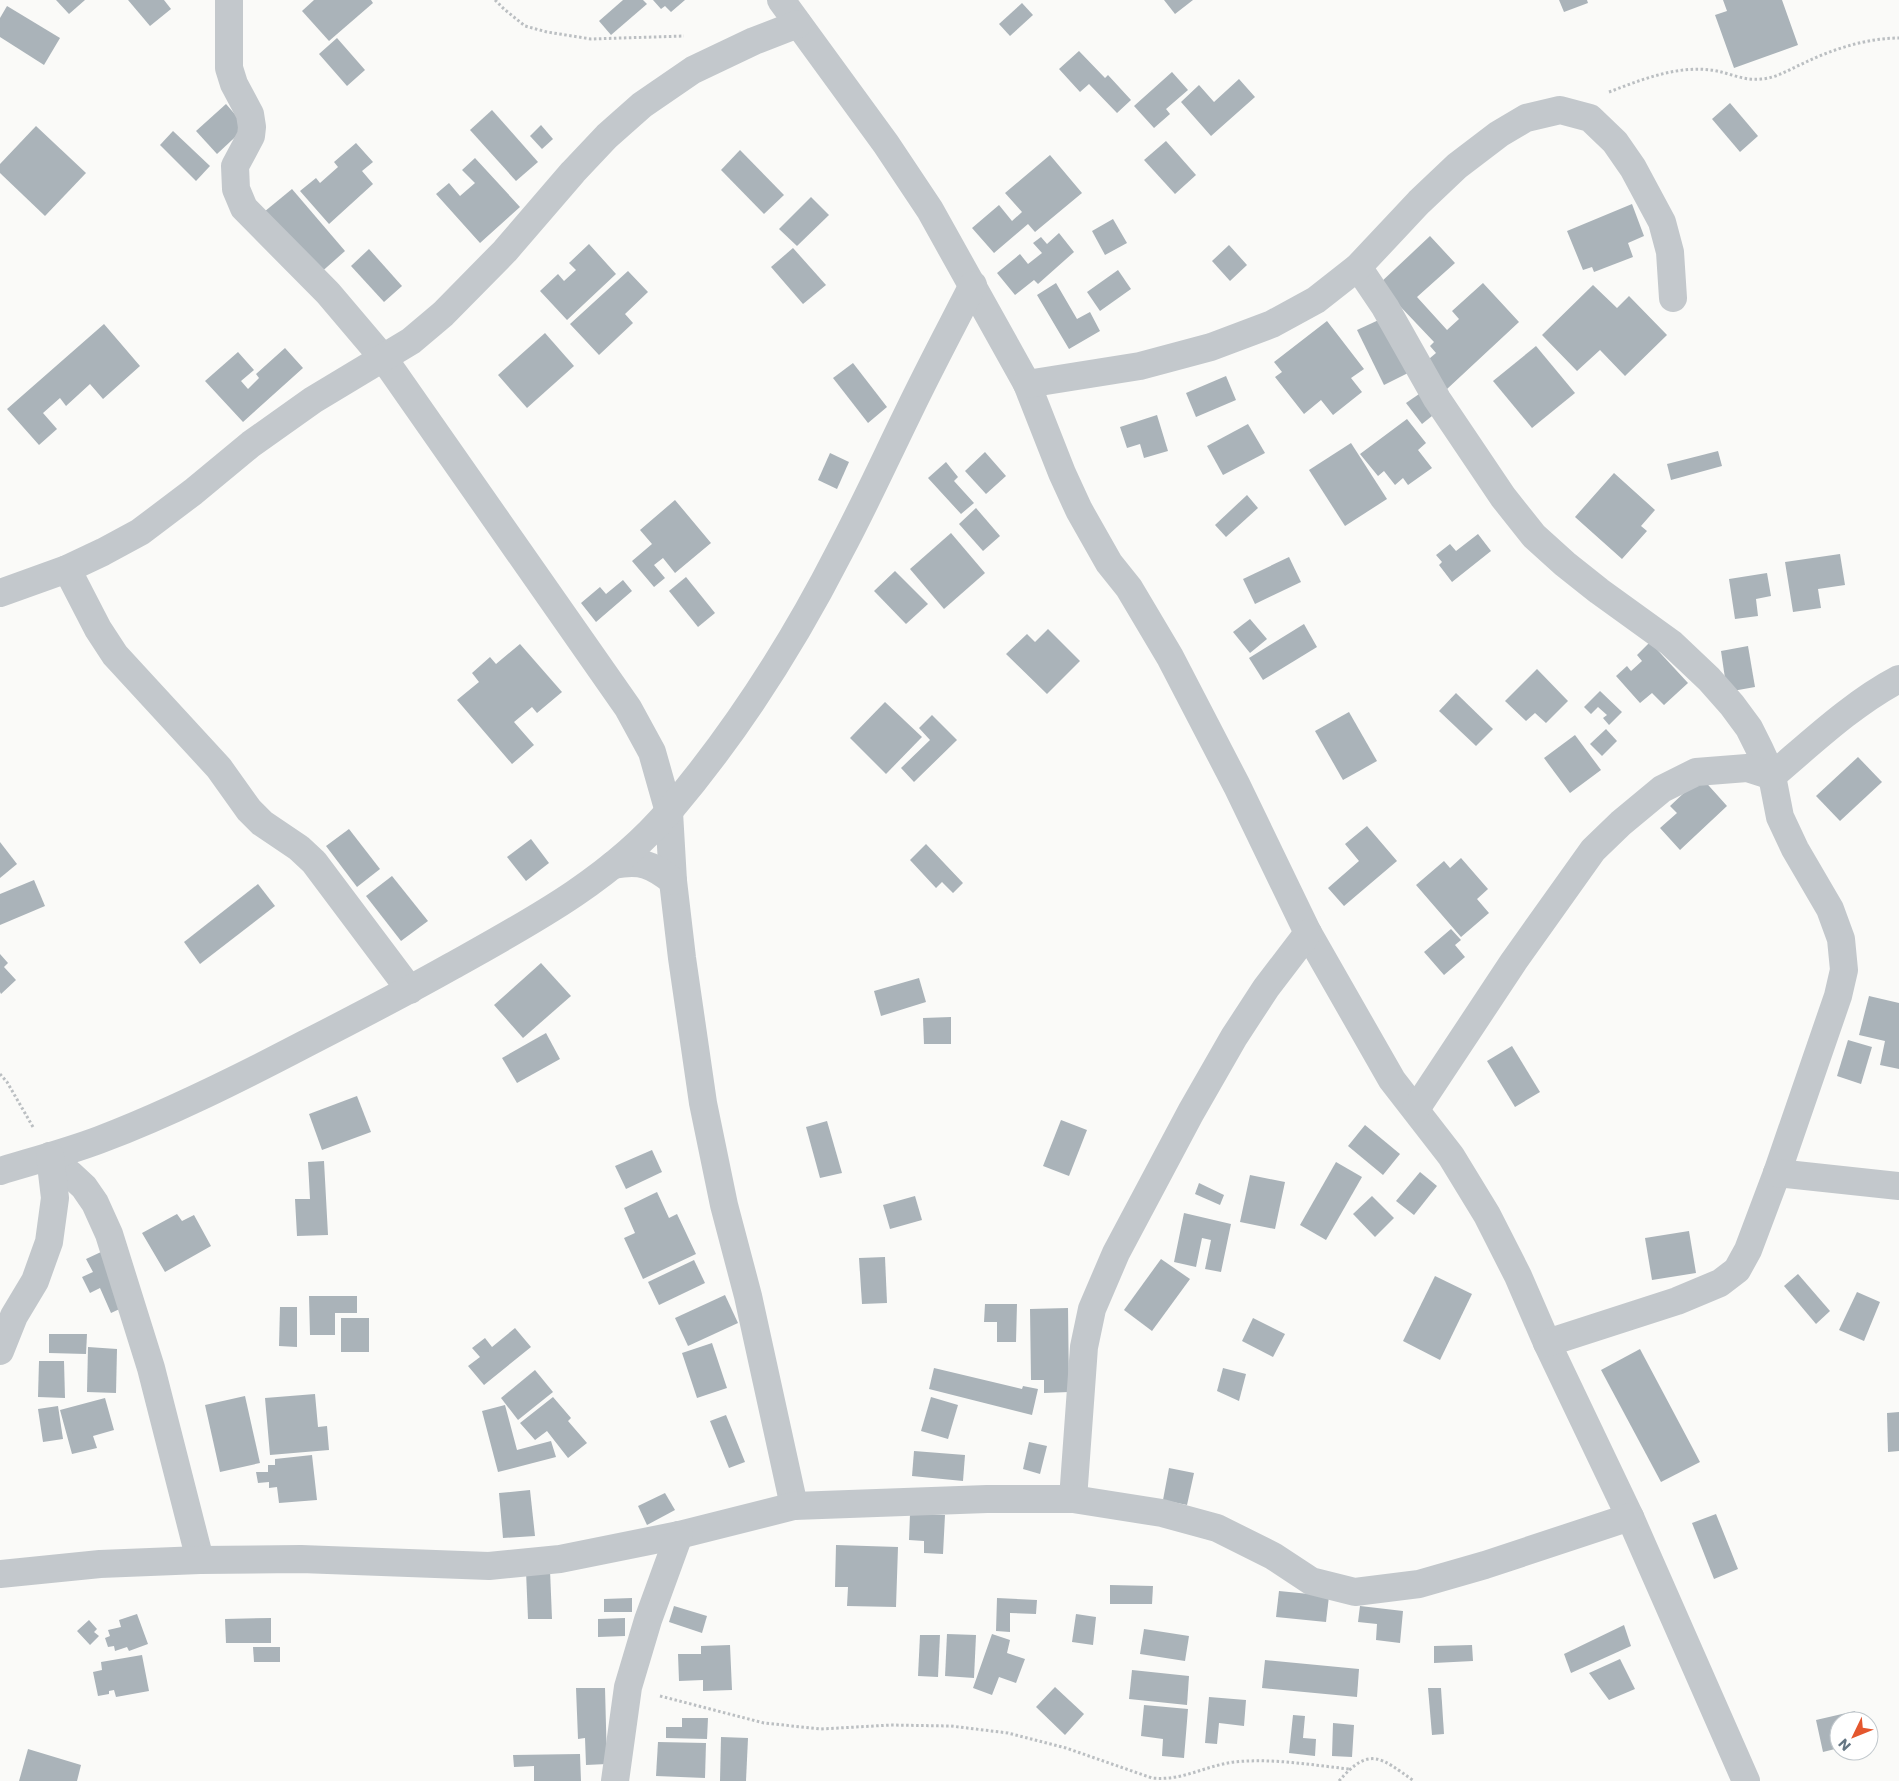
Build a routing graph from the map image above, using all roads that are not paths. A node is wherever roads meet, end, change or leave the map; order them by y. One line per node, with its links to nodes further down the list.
1 (229, 0): 7 (street)
2 (781, 0): 3 (street)
3 (798, 24): 5 (street); 7 (street)
4 (1358, 267): 6 (street); 8 (street); 12 (street)
5 (973, 285): 8 (street); 13 (street)
6 (1673, 298)
7 (384, 359): 9 (street); 13 (street)
8 (1027, 384): 16 (street)
9 (67, 569): 10 (street); 17 (street)
10 (0, 594)
11 (1899, 679): 12 (street)
12 (1772, 776): 18 (street); 21 (street)
13 (669, 812): 14 (street); 15 (street)
14 (613, 865): 15 (street); 17 (street)
15 (673, 881): 26 (street)
16 (1308, 933): 18 (street); 25 (street)
17 (410, 990): 19 (street)
18 (1416, 1109): 23 (street)
19 (51, 1163): 20 (street); 24 (street); 29 (street)
20 (0, 1171)
21 (1778, 1174): 22 (street); 23 (street)
22 (1899, 1186)
23 (1547, 1343): 27 (street)
24 (0, 1352)
25 (1073, 1499): 26 (street); 27 (street)
26 (794, 1506): 28 (street)
27 (1630, 1517): 32 (street)
28 (679, 1535): 29 (street); 31 (street)
29 (200, 1560): 30 (street)
30 (0, 1574)
31 (615, 1781)
32 (1746, 1781)

